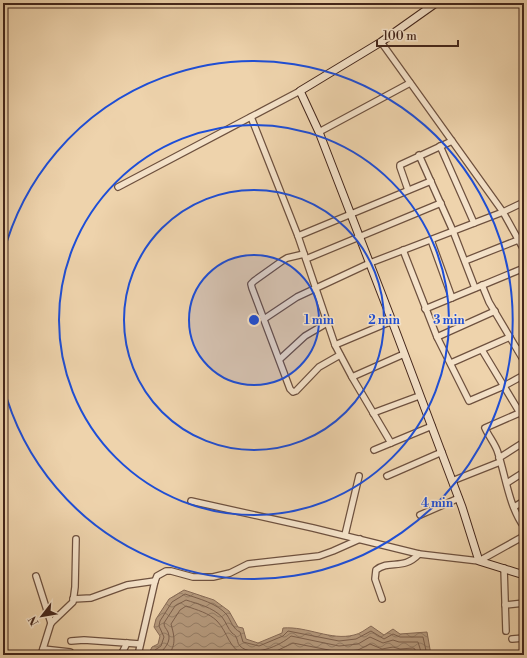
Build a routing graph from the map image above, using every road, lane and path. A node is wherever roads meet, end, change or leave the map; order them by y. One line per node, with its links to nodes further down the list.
1 (436, 3): 2 (street)
2 (381, 42): 3 (street); 4 (street)
3 (410, 83): 6 (street); 7 (street)
4 (300, 91): 5 (street); 6 (street)
5 (251, 117): 11 (street); 19 (street)
6 (319, 132): 16 (street)
7 (452, 141): 8 (street); 15 (street)
8 (440, 146): 9 (street); 17 (street)
9 (420, 155): 10 (street); 12 (street)
10 (431, 181): 12 (street); 14 (street)
11 (118, 187)
12 (408, 190): 16 (street)
13 (524, 202): 15 (street)
14 (441, 203): 18 (street); 20 (street)
15 (503, 212): 17 (street); 22 (street)
16 (350, 215): 19 (street); 20 (street)
17 (474, 223): 18 (street)
18 (453, 231): 21 (street); 26 (street)
19 (298, 236): 25 (street)
20 (359, 237): 25 (street); 27 (street)
21 (431, 240): 23 (street); 32 (street)
22 (521, 241): 24 (street); 26 (street)
23 (403, 250): 27 (street); 33 (street)
24 (524, 250)
25 (305, 256): 30 (street); 35 (street)
26 (465, 262): 31 (street)
27 (370, 263): 30 (street); 36 (street)
28 (524, 268): 29 (street)
29 (482, 285): 31 (street); 34 (street)
30 (316, 288): 35 (street); 37 (street)
31 (475, 288): 32 (street)
32 (452, 298): 33 (street)
33 (425, 309): 38 (street)
34 (495, 311): 38 (street); 39 (street)
35 (264, 319): 46 (street)
36 (392, 321): 40 (street); 44 (street)
37 (327, 323): 40 (street); 46 (street)
38 (437, 337): 48 (street)
39 (510, 338): 42 (street); 43 (street)
40 (335, 345): 45 (street)
41 (524, 346): 43 (street)
42 (482, 350): 48 (street); 51 (street)
43 (518, 350): 47 (street)
44 (404, 354): 50 (street); 52 (street)
45 (340, 355): 46 (street); 50 (street)
46 (280, 359)
47 (524, 360)
48 (451, 363): 51 (street)
49 (524, 375): 51 (street)
50 (352, 377): 54 (street)
51 (504, 386): 53 (street)
52 (419, 396): 54 (street); 55 (street)
53 (522, 412): 60 (street)
54 (373, 413): 57 (street)
55 (432, 426): 57 (street); 59 (street)
56 (524, 442): 60 (street)
57 (391, 443): 58 (street)
58 (374, 450)
59 (442, 452): 63 (street); 64 (street)
60 (500, 460): 64 (street); 65 (street)
61 (524, 472): 65 (street)
62 (359, 476): 72 (street)
63 (387, 476)
64 (452, 481): 66 (street)
65 (506, 483): 69 (street)
66 (459, 498): 70 (street); 77 (street)
67 (191, 501): 72 (street)
68 (524, 501): 69 (street)
69 (514, 507): 71 (street)
70 (420, 515)
71 (524, 527)
72 (345, 535): 75 (street)
73 (524, 536): 77 (street)
74 (76, 539): 82 (street)
75 (360, 539): 76 (street); 81 (street)
76 (419, 554): 77 (street); 83 (street)
77 (479, 561): 78 (street)
78 (504, 568): 79 (street); 85 (street)
79 (524, 574)
80 (36, 576): 86 (street)
81 (155, 582): 82 (street); 92 (street)
82 (76, 599): 86 (street)
83 (382, 599)
84 (524, 603): 85 (street)
85 (505, 605): 87 (street)
86 (52, 623): 93 (street)
87 (506, 631)
88 (524, 638): 89 (street)
89 (512, 639)
90 (71, 641): 91 (street)
91 (127, 643): 92 (street); 95 (street)
92 (140, 644): 96 (street)
93 (42, 652): 94 (street)
94 (70, 652)
95 (121, 655)
96 (138, 655)

